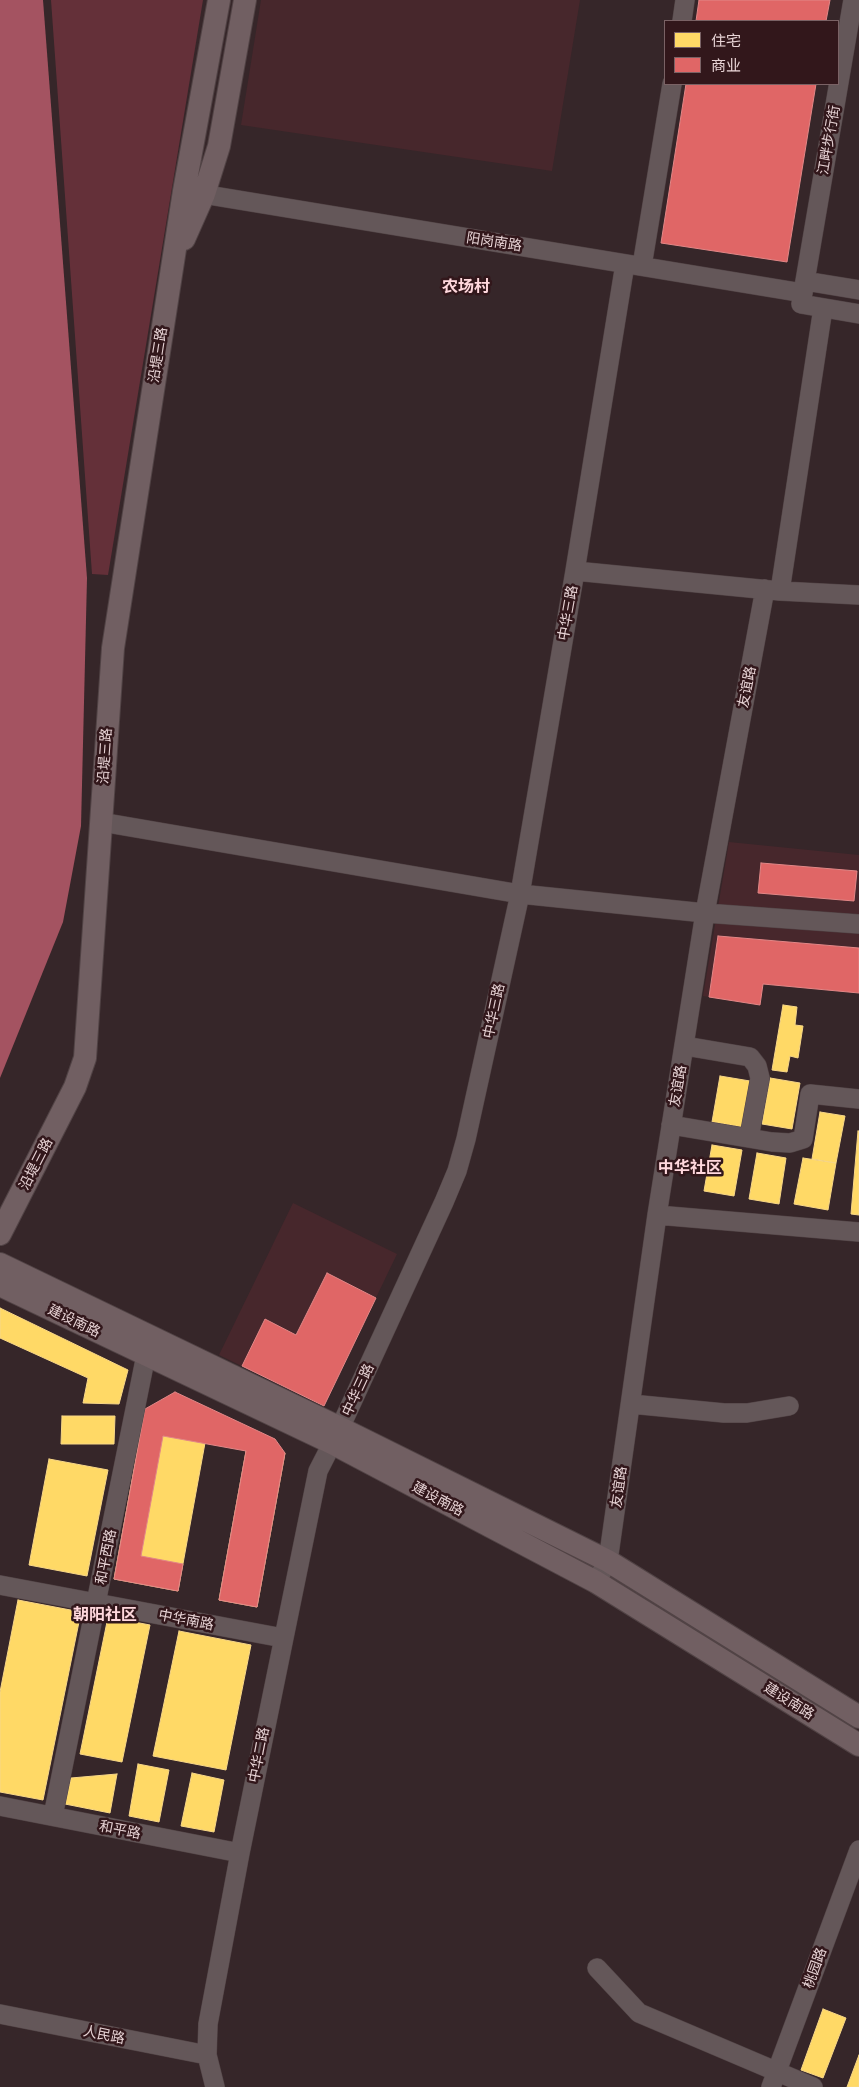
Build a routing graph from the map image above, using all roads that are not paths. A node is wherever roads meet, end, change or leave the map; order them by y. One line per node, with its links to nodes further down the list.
1 (219, 0): 9 (main road, 沿堤三路)
2 (245, 0): 9 (main road, 沿堤三路)
3 (685, 0): 5 (street)
4 (853, 0): 6 (street, 江畔步行街)
5 (682, 20)
6 (839, 82)
7 (672, 85): 10 (street, 中华三路)
8 (838, 85): 11 (street, 江畔步行街)
9 (194, 192): 10 (street, 阳岗南路); 18 (main road, 沿堤三路)
10 (633, 265): 11 (street, 阳岗南路); 15 (street, 中华三路)
11 (804, 287): 12 (street, 阳岗南路); 13 (street)
12 (859, 290)
13 (823, 308): 14 (street); 16 (street, 友谊路)
14 (859, 314)
15 (575, 571): 16 (street); 19 (street, 中华三路)
16 (773, 590): 17 (street); 20 (street, 友谊路)
17 (859, 595)
18 (101, 822): 19 (street); 28 (main road, 沿堤三路)
19 (520, 894): 20 (street); 34 (street, 中华三路)
20 (705, 913): 21 (street); 22 (street, 友谊路)
21 (859, 924)
22 (685, 1046): 24 (street, 友谊路); 25 (street)
23 (859, 1099): 25 (street)
24 (671, 1125): 25 (street); 26 (street, 友谊路)
25 (749, 1138)
26 (657, 1215): 27 (street); 32 (street, 友谊路)
27 (859, 1232)
28 (0, 1234)
29 (0, 1264): 34 (main road, 建设南路)
30 (0, 1284): 31 (main road, 建设南路)
31 (146, 1356): 34 (main road, 建设南路); 38 (street, 和平西路)
32 (631, 1404): 33 (street); 35 (street, 友谊路)
33 (789, 1406)
34 (336, 1436): 35 (main road, 建设南路); 36 (main road, 建设南路); 39 (street, 中华二路)
35 (608, 1561): 36 (street, 友谊路); 40 (main road, 建设南路)
36 (596, 1582): 41 (main road, 建设南路)
37 (0, 1585): 38 (street, 中华南路)
38 (97, 1603): 39 (street, 中华南路); 43 (street, 和平西路)
39 (283, 1638): 45 (street, 中华二路)
40 (859, 1717)
41 (859, 1745)
42 (0, 1806): 43 (street, 和平路)
43 (52, 1816): 45 (street, 和平路)
44 (859, 1850): 49 (street, 桃园路)
45 (240, 1853): 48 (street, 中华二路)
46 (597, 1968): 49 (street)
47 (0, 2014): 48 (street, 人民路)
48 (207, 2055): 50 (street, 中华二路)
49 (774, 2080): 51 (street)
50 (215, 2087)
51 (813, 2087)

